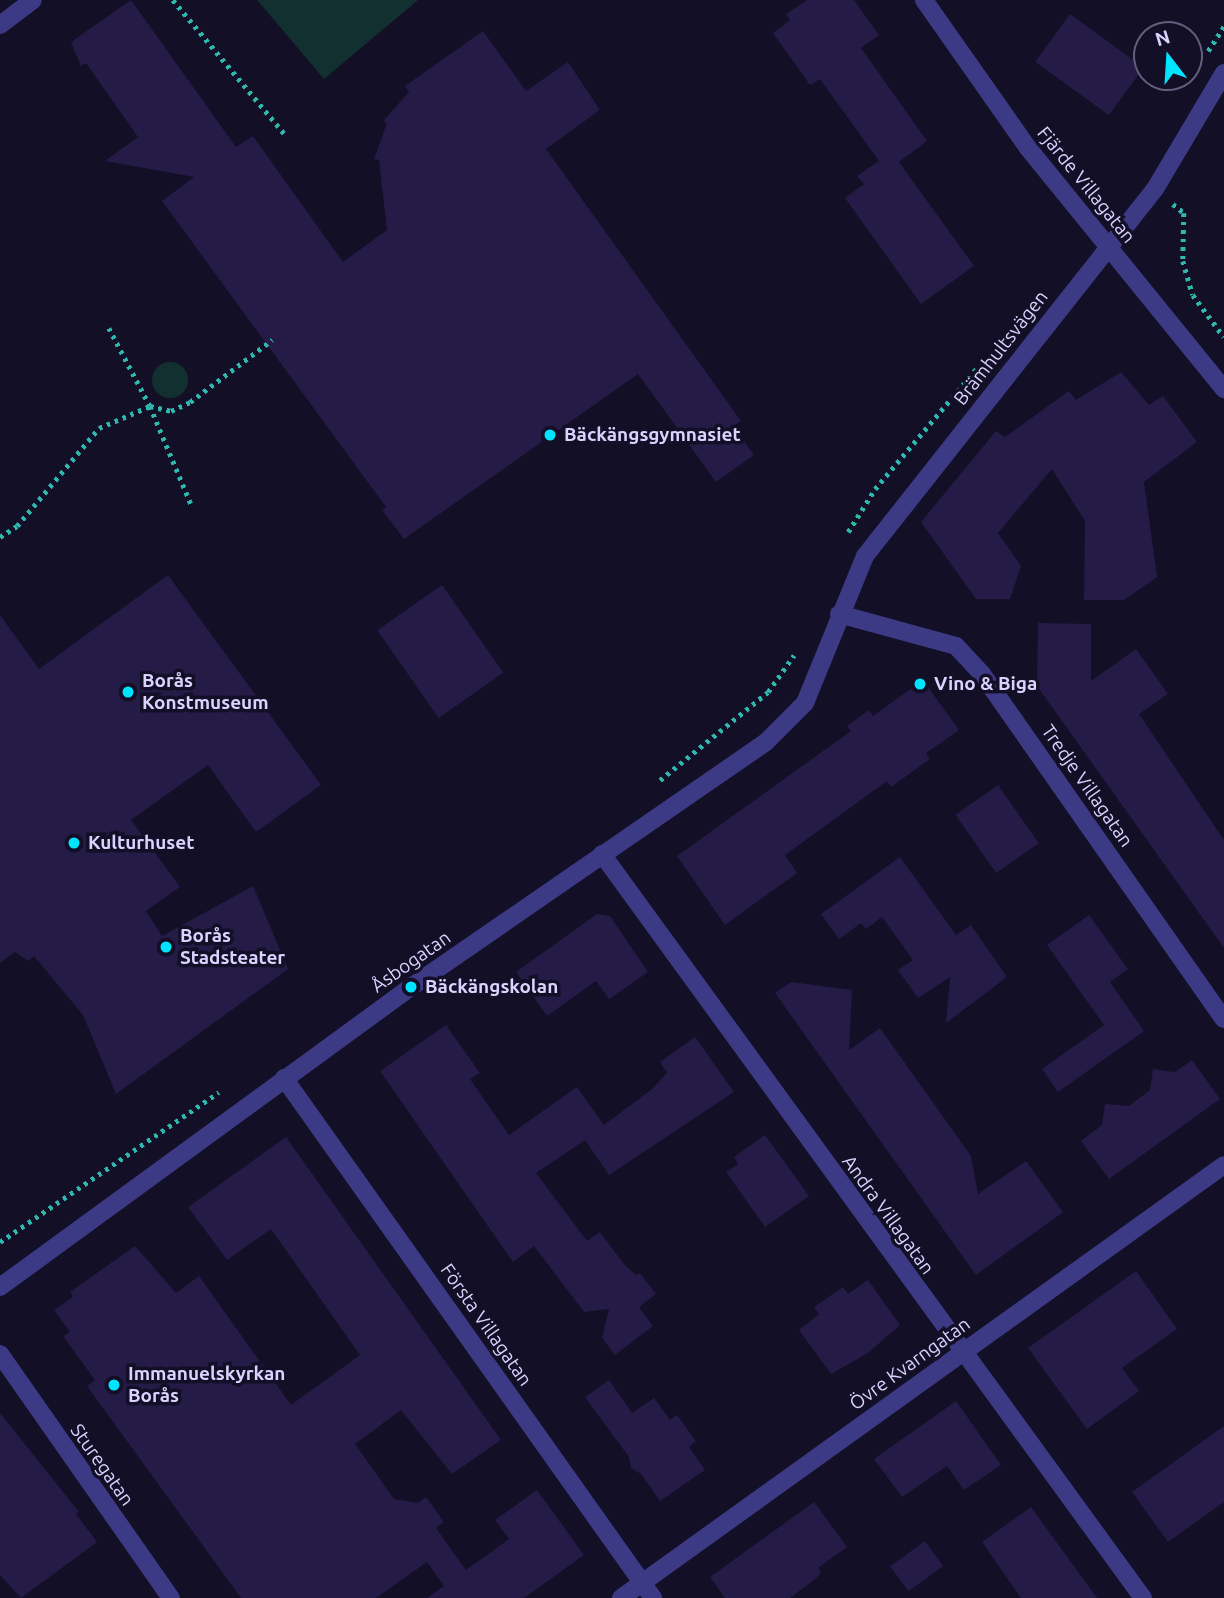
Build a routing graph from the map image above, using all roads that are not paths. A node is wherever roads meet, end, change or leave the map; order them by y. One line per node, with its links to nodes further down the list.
1 (33, 0): 3 (street)
2 (924, 0): 5 (street, Fjärde Villagatan)
3 (0, 25)
4 (1224, 73): 5 (street, Brämhultsvägen)
5 (1108, 247): 6 (street, Fjärde Villagatan); 7 (street, Brämhultsvägen)
6 (1224, 389)
7 (839, 614): 8 (street, Brämhultsvägen); 10 (street, Tredje Villagatan)
8 (825, 655): 9 (street, Åsbogatan)
9 (602, 854): 11 (street, Åsbogatan); 14 (street, Andra Villagatan)
10 (1224, 1019)
11 (284, 1077): 13 (street, Åsbogatan); 16 (street, Första Villagatan)
12 (1224, 1165): 14 (street, Övre Kvarngatan)
13 (0, 1287)
14 (961, 1353): 16 (street, Övre Kvarngatan); 19 (street, Andra Villagatan)
15 (0, 1354): 17 (street, Sturegatan)
16 (648, 1591): 18 (street, Övre Kvarngatan)
17 (171, 1598)
18 (621, 1598)
19 (1143, 1598)

